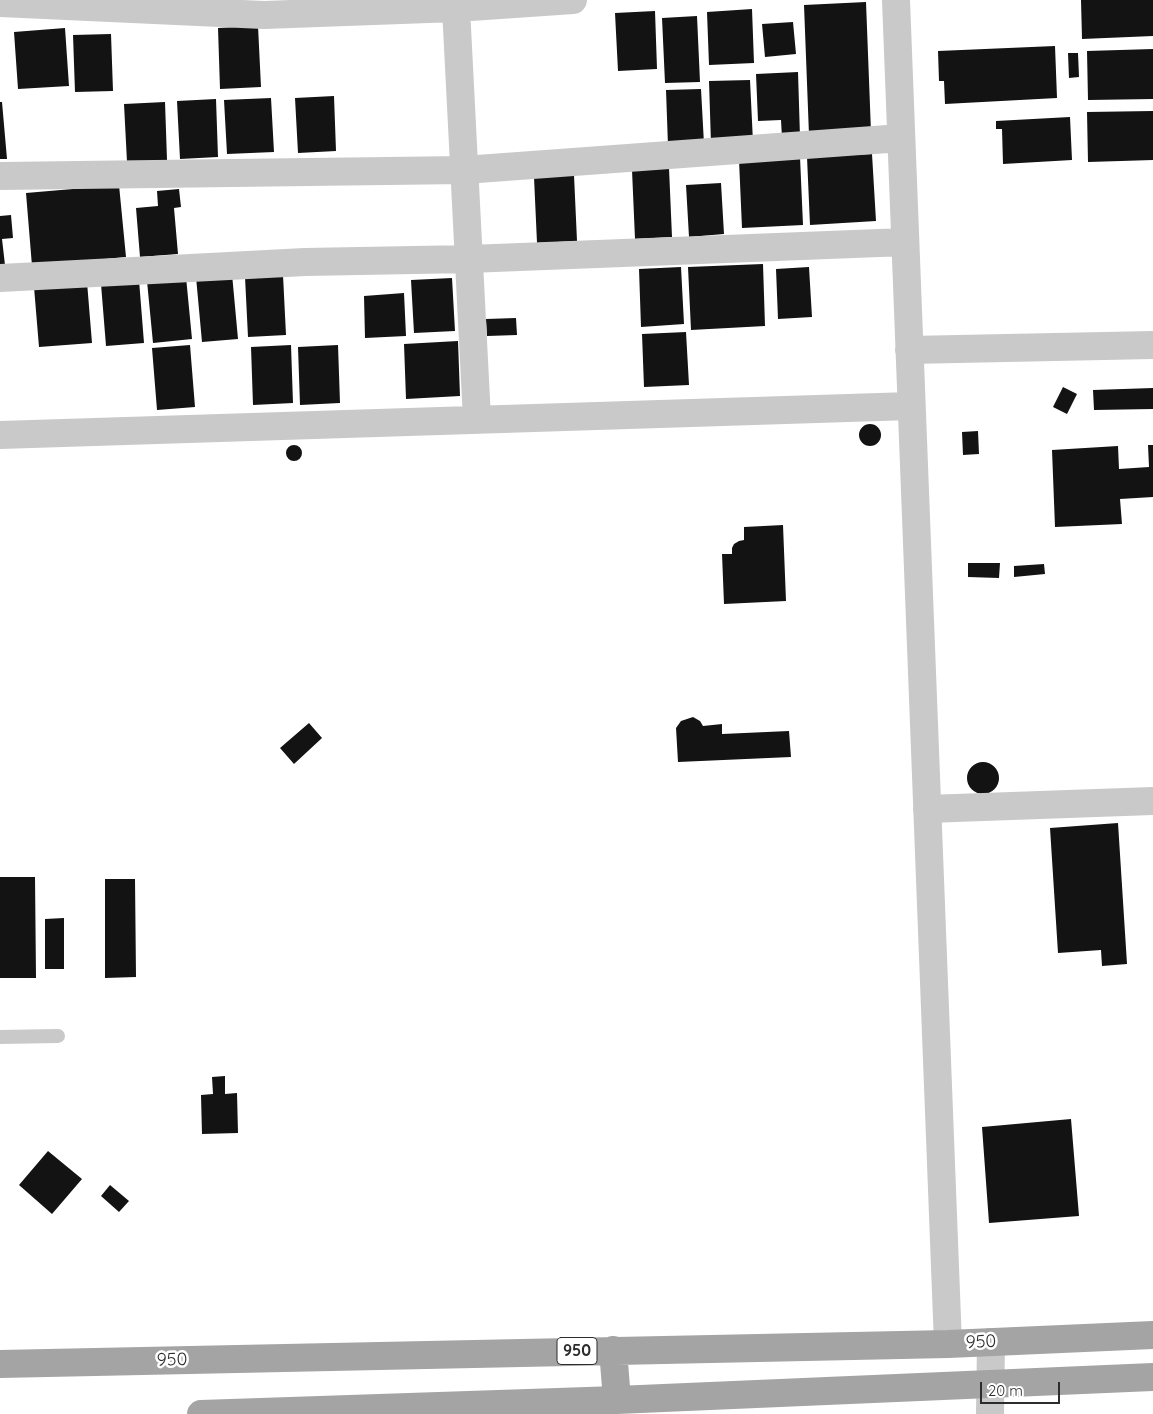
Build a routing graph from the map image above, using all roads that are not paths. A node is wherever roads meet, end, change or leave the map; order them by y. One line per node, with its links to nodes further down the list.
1 (573, 0): 4 (street)
2 (896, 0): 5 (street)
3 (0, 3): 4 (street)
4 (456, 8): 6 (street)
5 (901, 138): 6 (street); 8 (street)
6 (464, 170): 7 (street); 9 (street)
7 (0, 176)
8 (905, 242): 9 (street); 12 (street)
9 (469, 259): 10 (street); 14 (street)
10 (0, 278)
11 (1153, 345): 12 (street)
12 (909, 350): 13 (street)
13 (911, 406): 14 (street); 17 (street)
14 (477, 419): 15 (street)
15 (0, 435)
16 (1153, 801): 17 (street)
17 (927, 809): 22 (street)
18 (58, 1036): 19 (lane)
19 (0, 1038)
20 (1153, 1335): 21 (main road, 950 / 950)
21 (991, 1342): 22 (main road, 950 / 950); 26 (street)
22 (948, 1344): 23 (main road, 950 / 950)
23 (613, 1350): 24 (main road, 950 / 950); 27 (main road)
24 (0, 1364)
25 (1153, 1377): 26 (main road)
26 (990, 1385): 27 (main road); 29 (street)
27 (617, 1400): 28 (main road)
28 (201, 1414)
29 (990, 1414)

